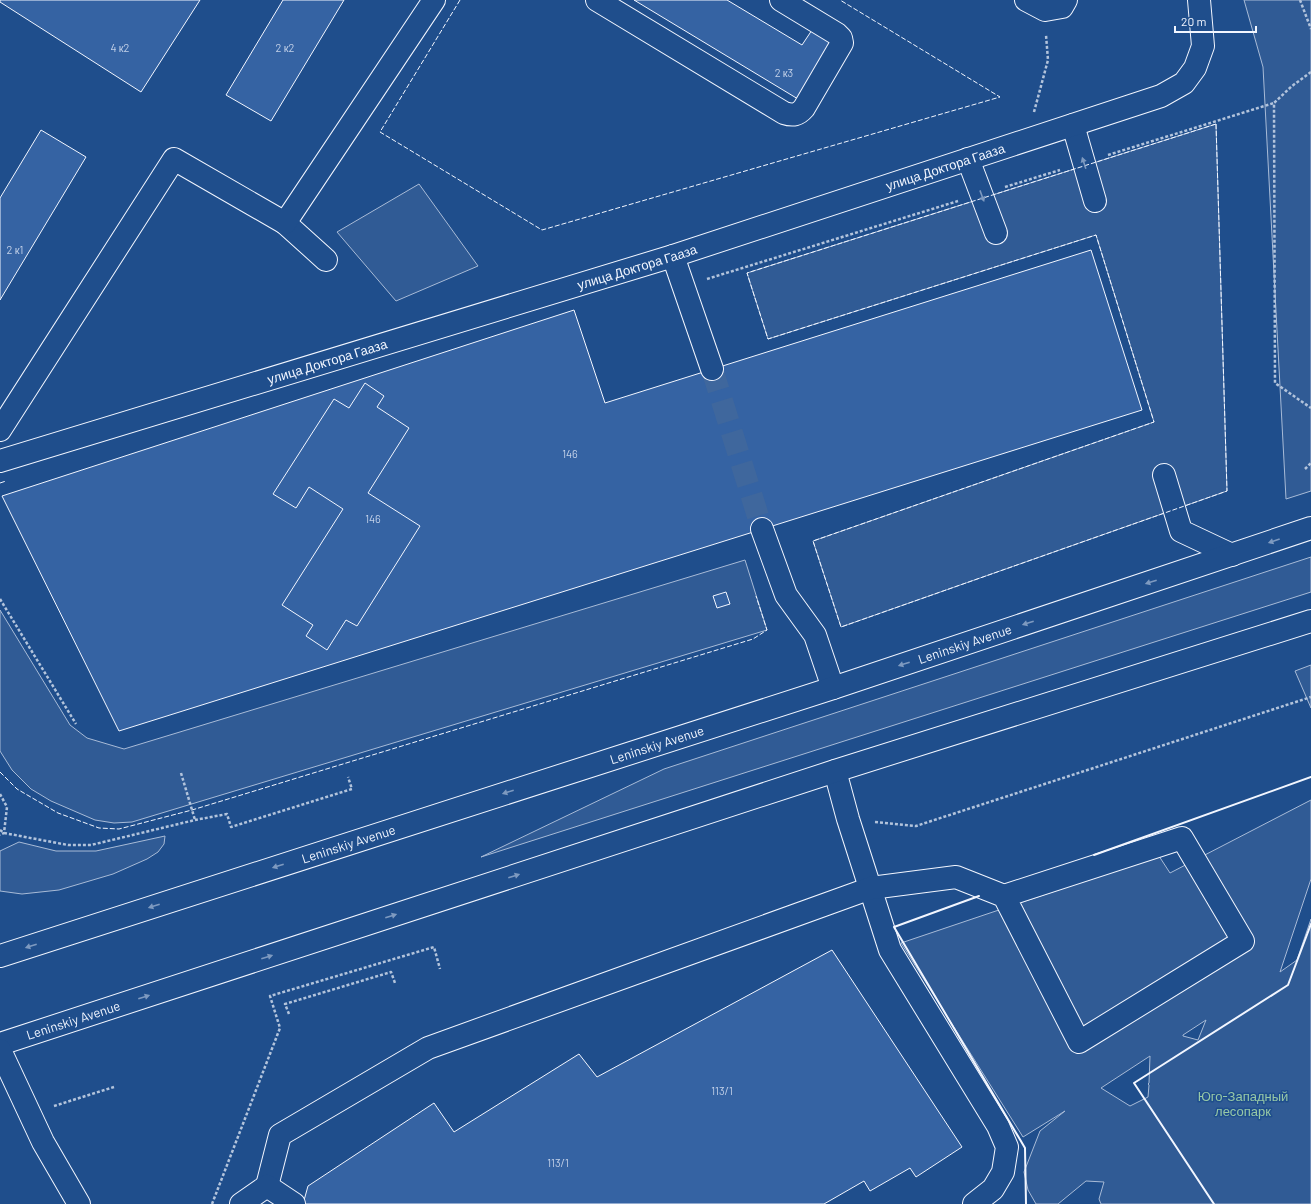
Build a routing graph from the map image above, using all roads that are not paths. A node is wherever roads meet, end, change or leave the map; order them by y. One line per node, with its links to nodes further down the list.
1 (434, 0): 10 (main road)
2 (597, 0): 3 (main road)
3 (781, 0)
4 (1066, 0): 6 (main road)
5 (1199, 0): 7 (main road, улица Доктора Гааза)
6 (1035, 5)
7 (1073, 125): 8 (main road, улица Доктора Гааза); 9 (main road, one-way to 7)
8 (968, 159): 11 (main road, one-way to 11); 12 (main road, улица Доктора Гааза)
9 (1095, 201)
10 (285, 223): 13 (main road); 15 (main road)
11 (996, 233)
12 (673, 256): 14 (main road); 16 (main road, улица Доктора Гааза)
13 (326, 260)
14 (712, 369)
15 (0, 430)
16 (0, 461)
17 (1164, 475): 20 (main road)
18 (1311, 528): 20 (main road, Leninskiy Avenue, one-way to 20)
19 (762, 529): 22 (main road)
20 (1232, 555): 22 (main road, Leninskiy Avenue, one-way to 22)
21 (1311, 621): 23 (main road, Leninskiy Avenue)
22 (833, 688): 26 (main road, Leninskiy Avenue, one-way to 26)
23 (835, 771): 24 (main road); 27 (main road, Leninskiy Avenue, one-way to 23)
24 (870, 888): 25 (main road); 29 (main road); 33 (main road)
25 (1004, 896): 25 (main road)
26 (0, 956)
27 (0, 1044)
28 (0, 1050): 30 (main road)
29 (267, 1186): 31 (main road); 32 (main road)
30 (79, 1204)
31 (241, 1204)
32 (294, 1204)
33 (974, 1204)

